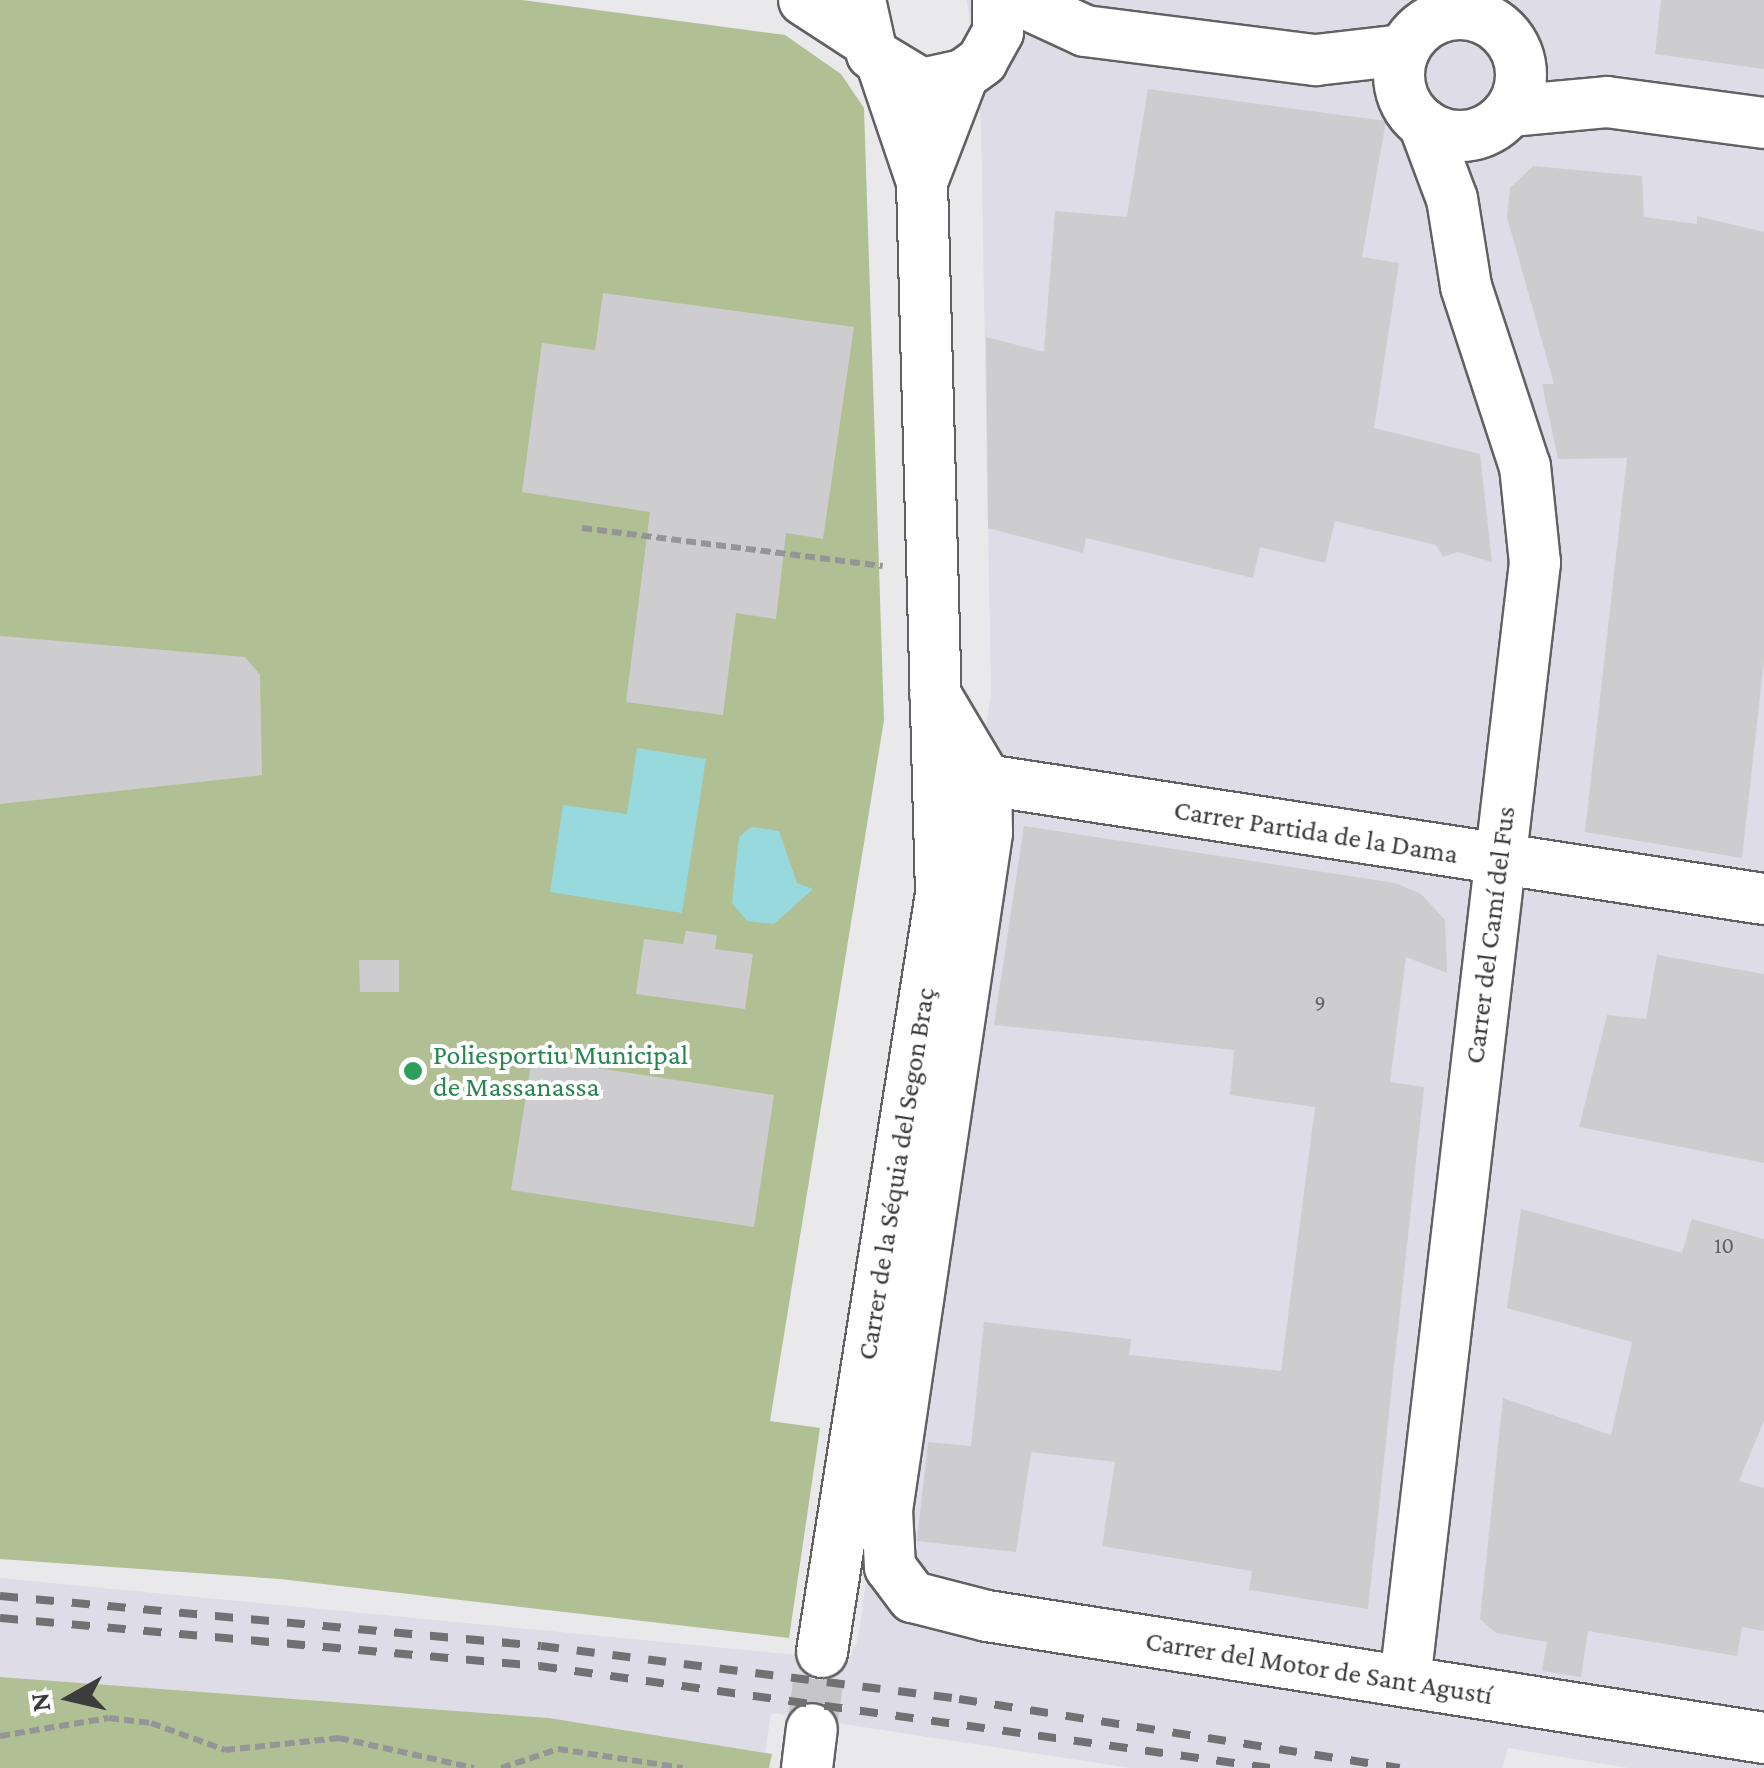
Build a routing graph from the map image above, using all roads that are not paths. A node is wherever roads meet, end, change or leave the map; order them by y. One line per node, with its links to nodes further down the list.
1 (804, 0): 7 (street)
2 (998, 0): 9 (street, Carrer de la Séquia del Segon Braç)
3 (1018, 0): 6 (street)
4 (1428, 23): 5 (street); 8 (street); 11 (street, Carrer del Camí del Fus)
5 (1500, 27): 10 (street); 12 (street)
6 (1085, 31): 8 (street); 9 (street)
7 (869, 35): 9 (street); 14 (street, Carrer de la Séquia del Segon Braç)
8 (1316, 60): 11 (street)
9 (973, 68): 14 (street, Carrer de la Séquia del Segon Braç)
10 (1607, 102): 12 (street); 13 (street)
11 (1415, 114): 12 (street); 15 (street, Carrer del Camí del Fus)
12 (1503, 118): 15 (street)
13 (1764, 123)
14 (922, 182): 16 (street, Carrer de la Séquia del Segon Braç)
15 (1452, 199): 18 (street, Carrer del Camí del Fus)
16 (935, 694): 17 (street, Carrer de la Séquia del Segon Braç); 21 (street, Carrer de la Séquia del Segon Braç)
17 (986, 780): 18 (street, Carrer Partida de la Dama); 20 (street, Carrer de la Séquia del Segon Braç)
18 (1499, 860): 19 (street, Carrer Partida de la Dama); 22 (street, Carrer del Camí del Fus)
19 (1764, 899)
20 (890, 1567): 22 (street, Carrer del Motor de Sant Agustí)
21 (822, 1652)
22 (1404, 1681): 23 (street, Carrer del Motor de Sant Agustí)
23 (1764, 1738)

